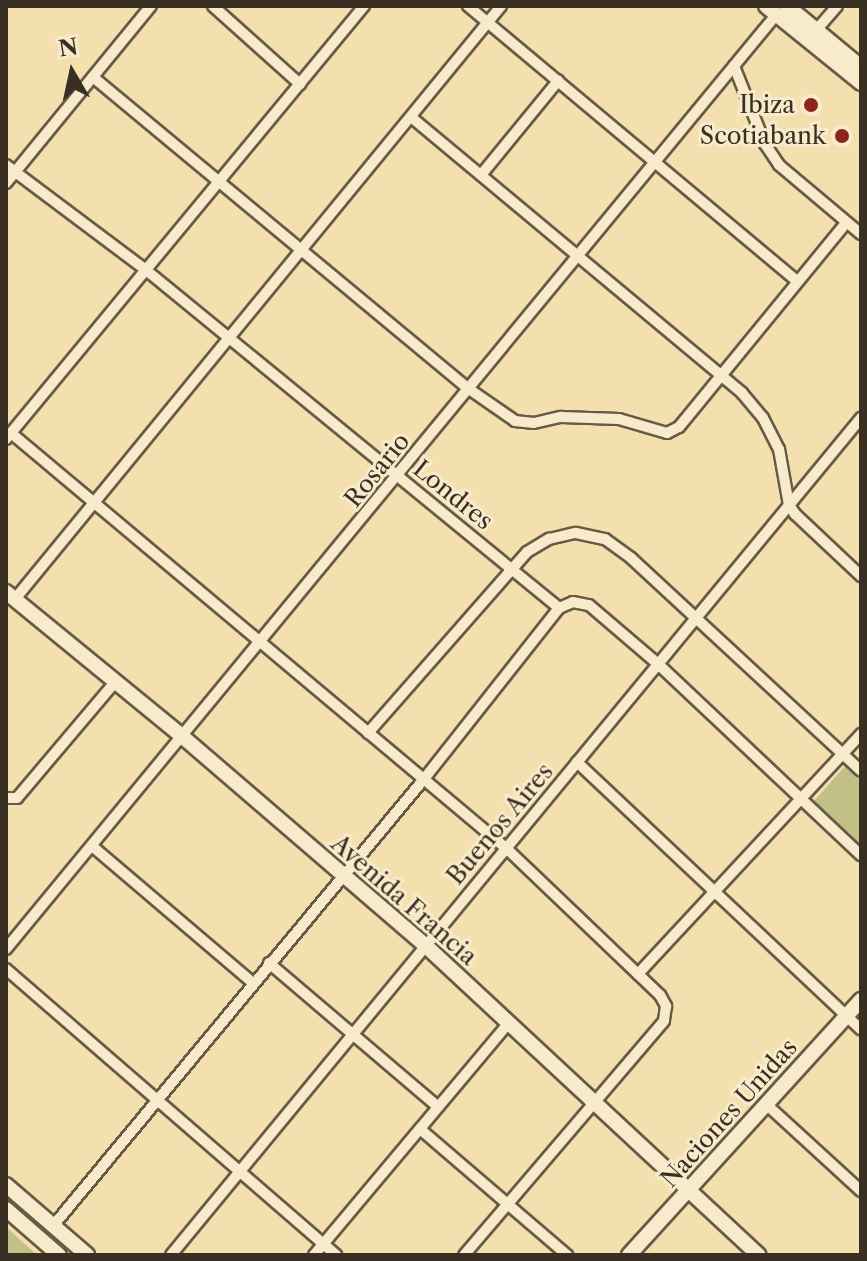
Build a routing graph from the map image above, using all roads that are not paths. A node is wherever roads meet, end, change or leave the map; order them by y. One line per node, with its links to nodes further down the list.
1 (151, 6): 12 (street)
2 (213, 6): 15 (street)
3 (364, 6): 15 (street)
4 (468, 6): 8 (street)
5 (501, 6): 8 (street)
6 (834, 7): 9 (street)
7 (776, 9): 9 (street); 10 (street, Rosario)
8 (488, 22): 13 (street); 16 (street)
9 (812, 35): 11 (street); 14 (street)
10 (734, 66): 17 (street, Rosario); 22 (street)
11 (861, 67)
12 (93, 77): 18 (street); 20 (street)
13 (558, 81): 17 (street); 19 (street)
14 (861, 83)
15 (300, 84): 20 (street)
16 (411, 117): 19 (street); 24 (street)
17 (655, 162): 25 (street, Rosario); 27 (street)
18 (11, 168): 21 (street); 26 (street, Londres)
19 (481, 175): 25 (street)
20 (219, 182): 24 (street); 26 (street)
21 (6, 183)
22 (845, 224): 23 (street); 27 (street)
23 (861, 234)
24 (302, 251): 28 (street); 30 (street)
25 (578, 256): 29 (street); 30 (street, Rosario)
26 (146, 270): 28 (street, Londres); 32 (street)
27 (797, 281): 29 (street)
28 (230, 339): 33 (street, Londres); 34 (street)
29 (721, 375): 30 (street); 35 (street)
30 (469, 389): 33 (street, Rosario)
31 (861, 418): 35 (street, Buenos Aires)
32 (8, 436): 34 (street)
33 (398, 476): 36 (street, Londres); 41 (street, Rosario)
34 (95, 504): 38 (street); 41 (street)
35 (789, 505): 37 (street); 40 (street, Buenos Aires)
36 (512, 570): 39 (street, Londres); 40 (street); 44 (street)
37 (861, 576)
38 (10, 596): 43 (street, Avenida Francia)
39 (559, 608): 42 (street); 50 (street)
40 (696, 618): 42 (street, Buenos Aires); 47 (street)
41 (261, 643): 44 (street); 46 (street, Rosario)
42 (658, 664): 48 (street, Buenos Aires); 52 (street)
43 (115, 682): 46 (street, Avenida Francia); 51 (street)
44 (368, 733): 50 (street)
45 (861, 734): 47 (street)
46 (183, 737): 53 (street, Rosario); 56 (street, Avenida Francia)
47 (843, 753): 49 (street); 52 (street)
48 (577, 762): 54 (street, Buenos Aires); 57 (street)
49 (861, 771)
50 (424, 779): 54 (street); 56 (street)
51 (6, 798)
52 (801, 799): 55 (street); 57 (street)
53 (92, 846): 59 (street, Rosario); 63 (street)
54 (506, 848): 58 (street, Buenos Aires); 62 (street)
55 (861, 855)
56 (342, 875): 58 (street, Avenida Francia); 60 (street)
57 (715, 892): 62 (street); 65 (street)
58 (426, 946): 66 (street, Avenida Francia); 68 (street, Buenos Aires)
59 (6, 949)
60 (269, 963): 63 (street); 68 (street)
61 (6, 969): 69 (street)
62 (638, 974): 70 (street)
63 (253, 983): 69 (street)
64 (861, 1000): 65 (street, Naciones Unidas)
65 (847, 1016): 67 (street); 71 (street, Naciones Unidas)
66 (509, 1023): 70 (street, Avenida Francia); 72 (street)
67 (861, 1030)
68 (353, 1034): 72 (street); 74 (street, Buenos Aires)
69 (157, 1100): 74 (street); 80 (street)
70 (594, 1102): 76 (street, Avenida Francia); 78 (street)
71 (766, 1104): 76 (street, Naciones Unidas); 77 (street)
72 (438, 1107): 73 (street)
73 (420, 1129): 78 (street); 81 (street)
74 (240, 1171): 81 (street); 84 (street, Buenos Aires)
75 (6, 1185): 80 (street)
76 (689, 1190): 89 (street, Naciones Unidas); 90 (street, Avenida Francia)
77 (861, 1191)
78 (507, 1204): 87 (street); 88 (street)
79 (6, 1209): 82 (street)
80 (53, 1226): 83 (street)
81 (323, 1244): 85 (street); 86 (street)
82 (59, 1255)
83 (87, 1255)
84 (171, 1255)
85 (314, 1255)
86 (336, 1255)
87 (464, 1255)
88 (567, 1255)
89 (629, 1255)
90 (759, 1255)

